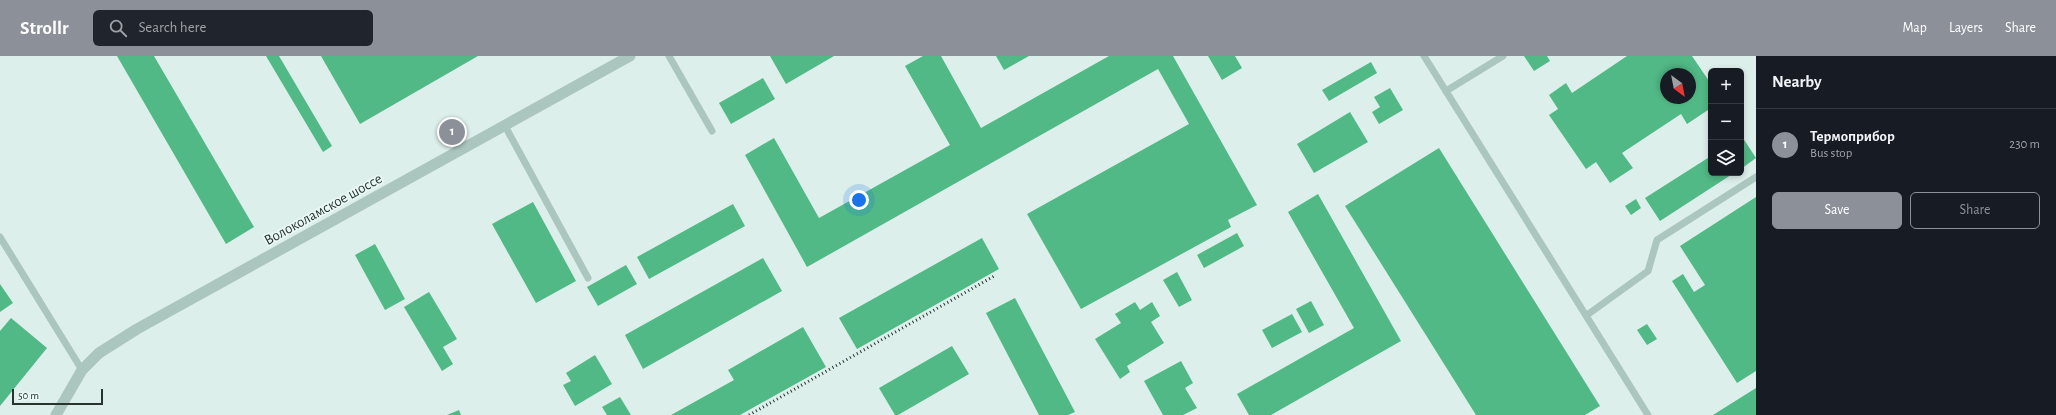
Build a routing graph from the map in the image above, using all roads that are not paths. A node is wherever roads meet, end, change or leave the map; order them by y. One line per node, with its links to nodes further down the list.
1 (630, 56): 6 (street, Волоколамское шоссе)
2 (669, 56): 7 (lane)
3 (1424, 56): 5 (lane)
4 (1503, 56): 5 (lane)
5 (1446, 91): 11 (lane)
6 (505, 126): 10 (lane); 12 (street, Волоколамское шоссе)
7 (712, 131)
8 (1756, 177): 11 (lane)
9 (0, 237): 12 (lane)
10 (588, 278)
11 (1587, 315): 14 (lane)
12 (82, 370): 13 (street, Волоколамское шоссе)
13 (56, 415)
14 (1648, 415)

